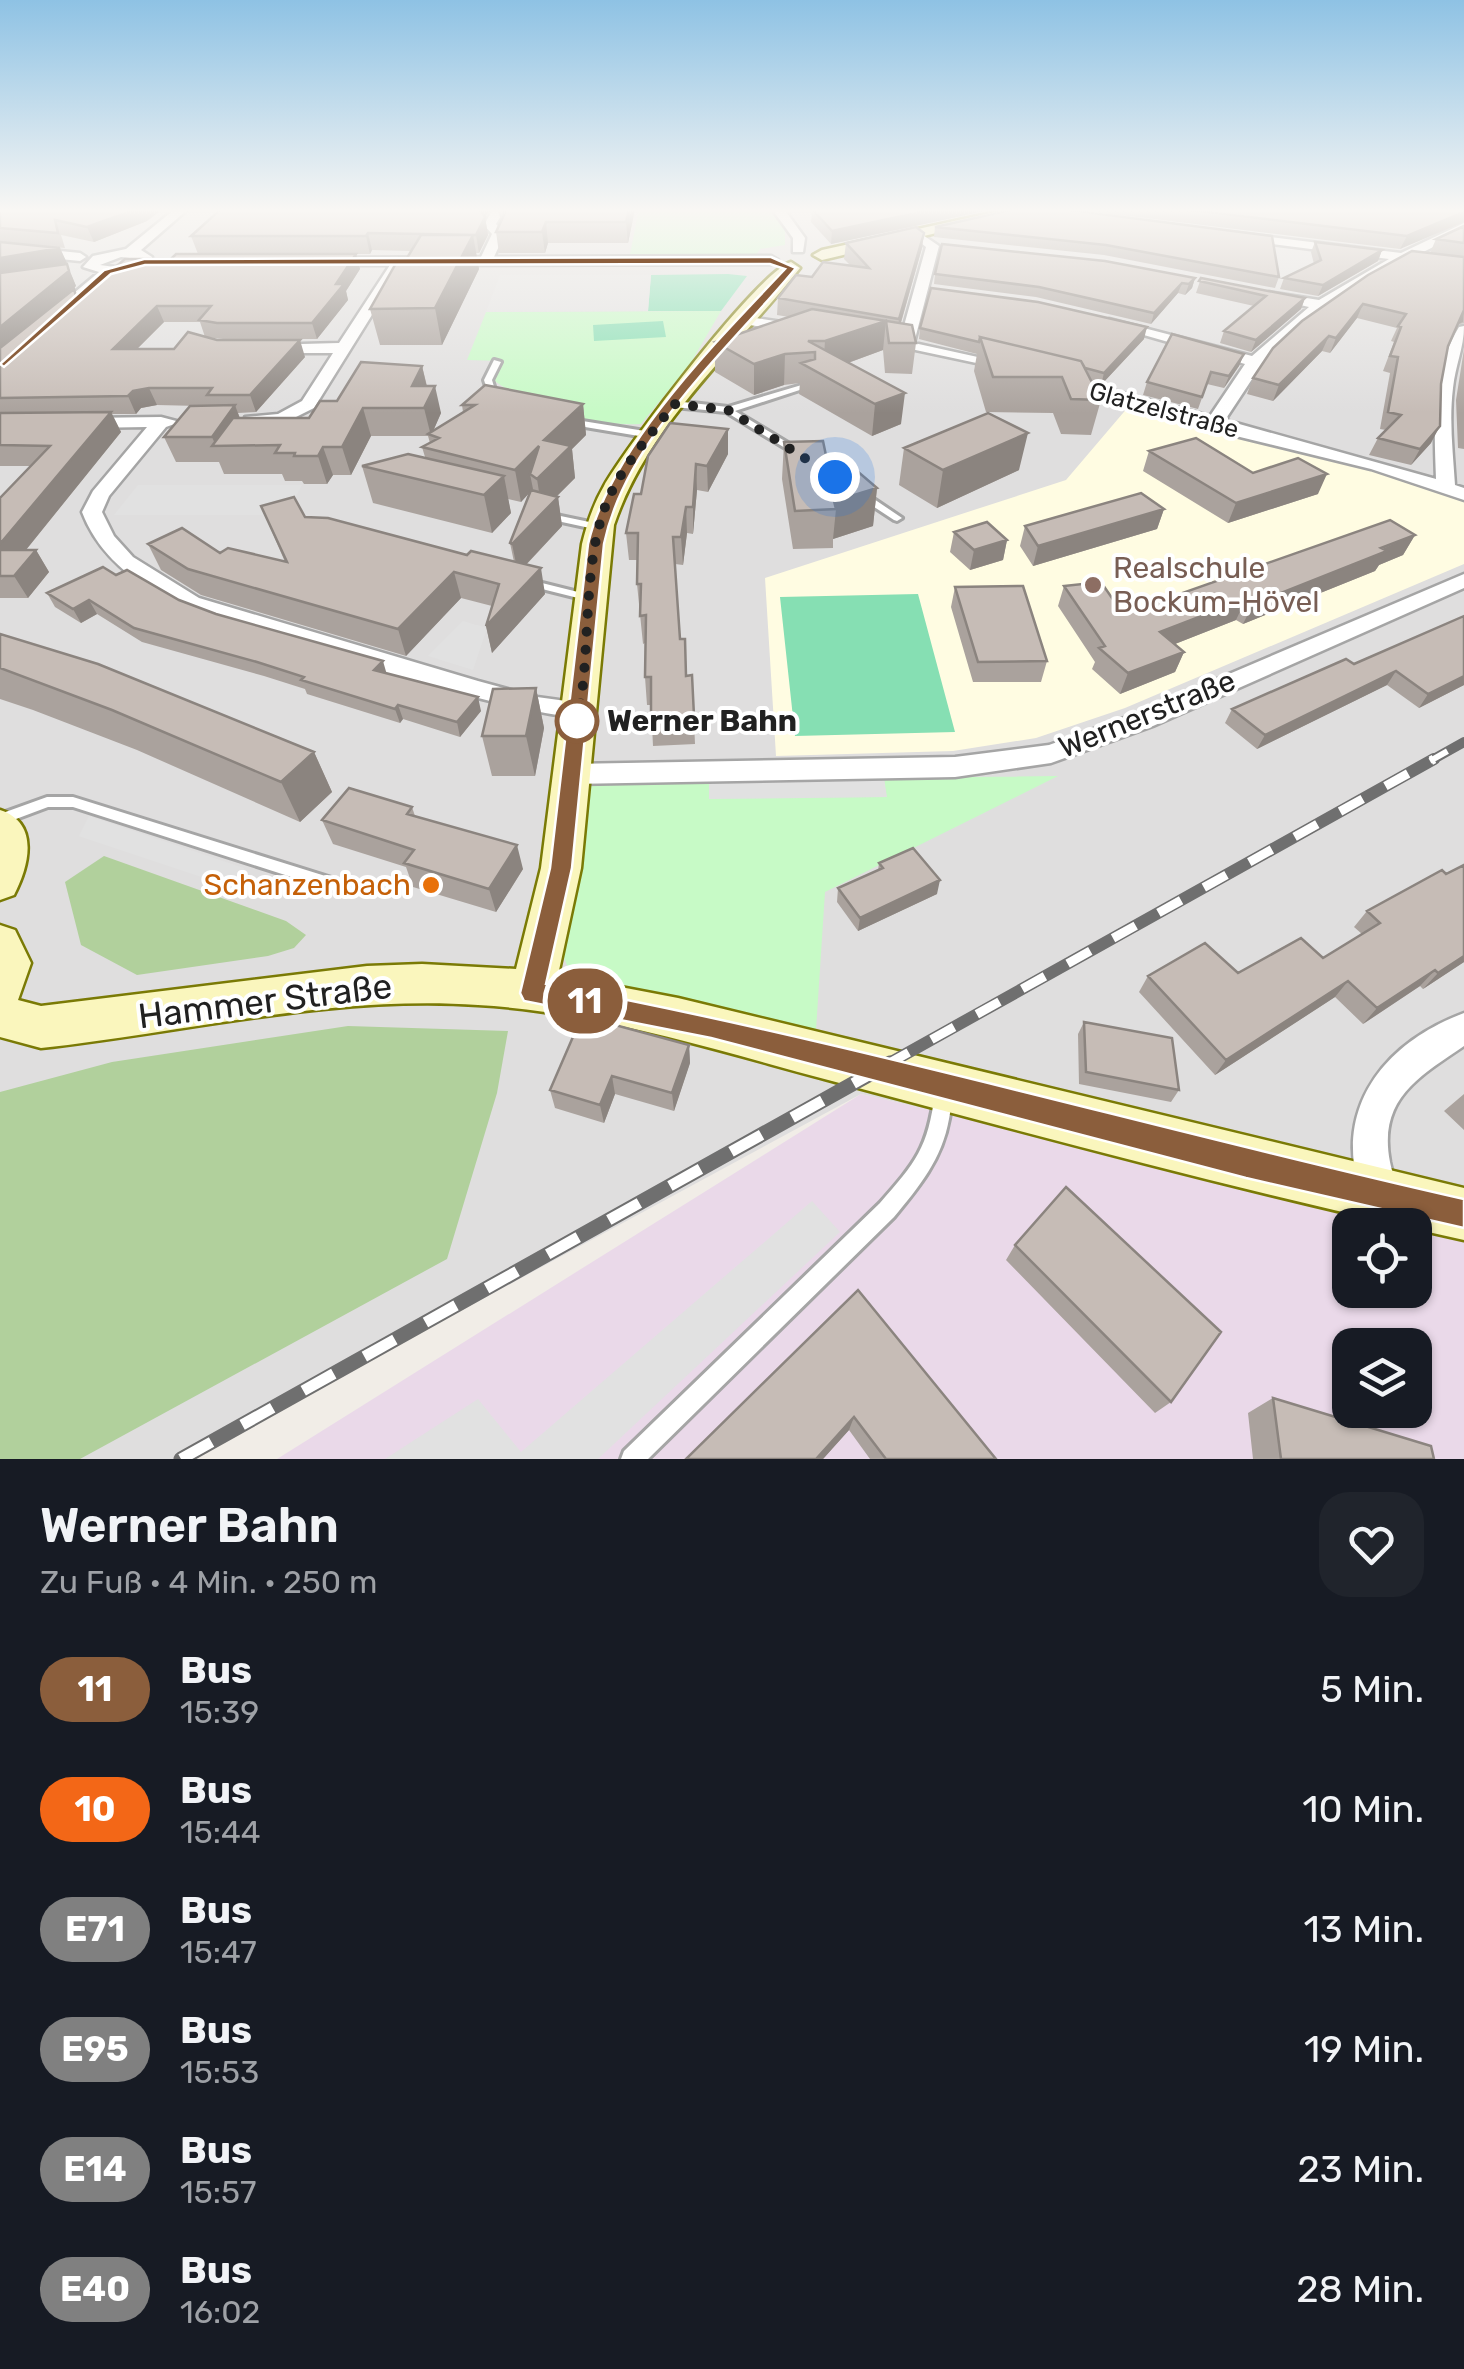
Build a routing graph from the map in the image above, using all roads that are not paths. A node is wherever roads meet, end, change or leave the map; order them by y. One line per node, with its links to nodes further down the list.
1 (101, 277): 12 (street)
2 (388, 277): 18 (street)
3 (774, 277): 11 (street)
4 (925, 277): 6 (street)
5 (1367, 277): 9 (street)
6 (922, 290): 8 (street); 16 (street)
7 (1254, 291): 9 (street)
8 (941, 292)
9 (1320, 304): 20 (street)
10 (1094, 318): 20 (street)
11 (742, 320): 14 (street); 25 (street)
12 (41, 329)
13 (1464, 330): 35 (street)
14 (826, 333)
15 (870, 340): 16 (street)
16 (906, 346): 21 (street)
17 (243, 348): 18 (street)
18 (342, 348): 30 (street)
19 (497, 362): 24 (lane)
20 (1255, 362): 32 (street)
21 (1017, 370)
22 (1053, 380): 32 (street, Glatzelstraße)
23 (808, 386): 26 (lane)
24 (509, 404)
25 (674, 404): 26 (lane); 33 (street)
26 (728, 410): 34 (lane)
27 (554, 418): 33 (lane)
28 (160, 422): 29 (street); 31 (street); 44 (street)
29 (198, 422)
30 (234, 422)
31 (71, 423)
32 (1213, 425): 35 (street, Glatzelstraße)
33 (651, 435): 40 (street)
34 (804, 457)
35 (1446, 486): 37 (street, Glatzelstraße)
36 (850, 487): 39 (lane)
37 (1464, 494)
38 (551, 517): 40 (lane)
39 (897, 518)
40 (598, 528): 43 (street)
41 (1464, 580): 45 (street, Wernerstraße)
42 (534, 584): 43 (lane)
43 (590, 598): 44 (street)
44 (579, 710): 45 (street)
45 (572, 774): 51 (street)
46 (0, 823): 47 (street); 48 (lane)
47 (0, 883)
48 (335, 885)
49 (0, 943): 50 (street)
50 (0, 991)
51 (532, 993): 52 (street, Hammer Straße); 54 (street, Hammer Straße)
52 (0, 1016)
53 (1464, 1028): 55 (street)
54 (944, 1086): 55 (street, Hammer Straße); 57 (lane)
55 (1379, 1195): 56 (street, Hammer Straße)
56 (1464, 1214)
57 (632, 1459)

